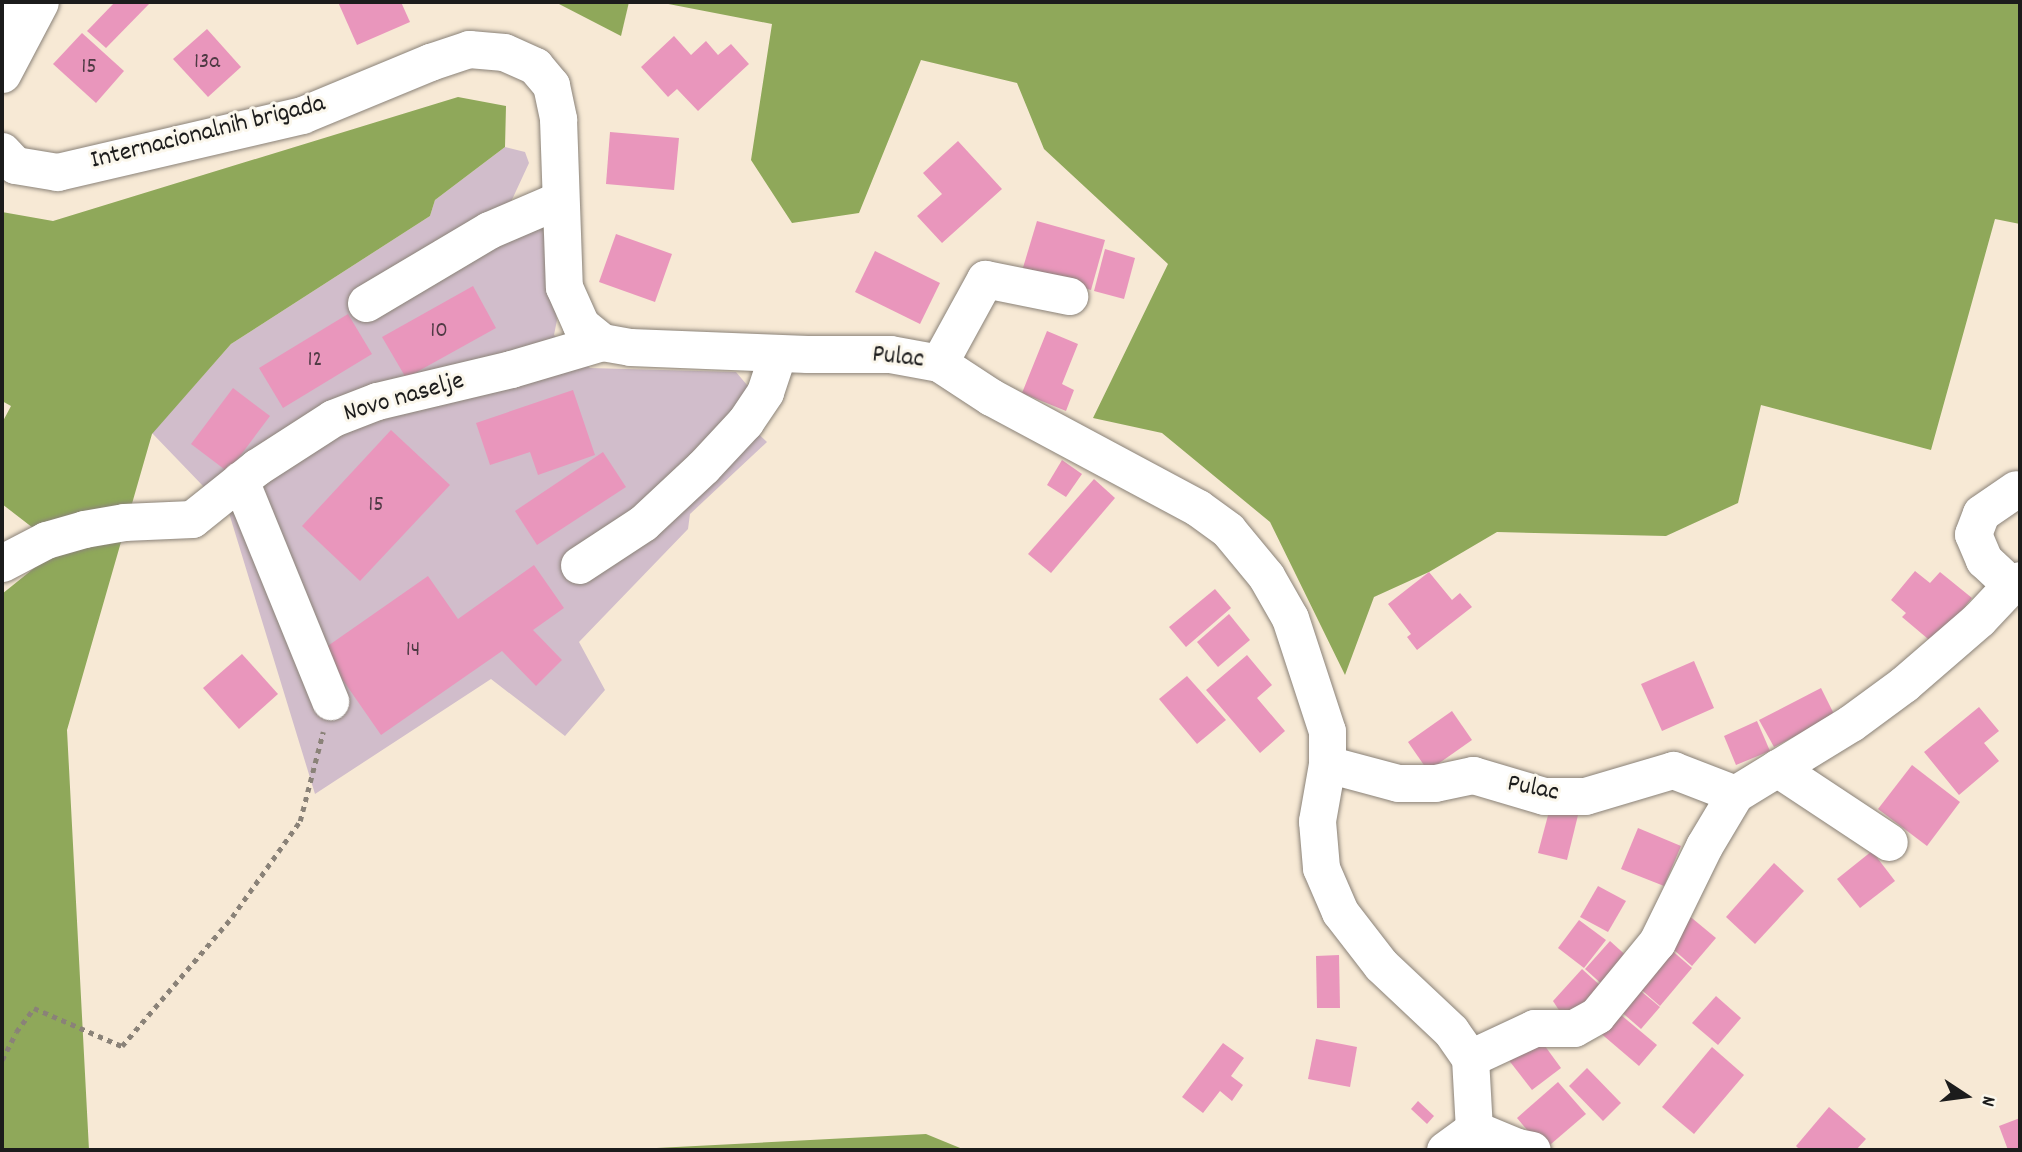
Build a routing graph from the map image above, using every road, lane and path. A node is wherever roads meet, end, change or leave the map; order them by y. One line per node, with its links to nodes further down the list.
1 (32, 2): 2 (street); 3 (street)
2 (2, 13)
3 (2, 74)
4 (2, 151): 5 (street, Internacionalnih brigada)
5 (559, 200): 7 (street); 8 (street)
6 (1069, 296): 10 (street)
7 (366, 303)
8 (602, 342): 9 (street, Pulac); 11 (street, Novo naselje)
9 (778, 353): 10 (street, Pulac); 14 (street)
10 (939, 363): 17 (street, Pulac)
11 (240, 480): 13 (street, Novo naselje); 16 (street)
12 (2016, 489): 15 (street)
13 (2, 564)
14 (579, 565)
15 (2016, 582): 18 (street)
16 (330, 701): 22 (path)
17 (1326, 764): 19 (street, Pulac); 21 (street, Pulac)
18 (1777, 768): 19 (street); 20 (street)
19 (1735, 793): 21 (street)
20 (1889, 842)
21 (1470, 1058): 23 (street)
22 (2, 1060)
23 (1459, 1140): 24 (street)
24 (1532, 1150)

